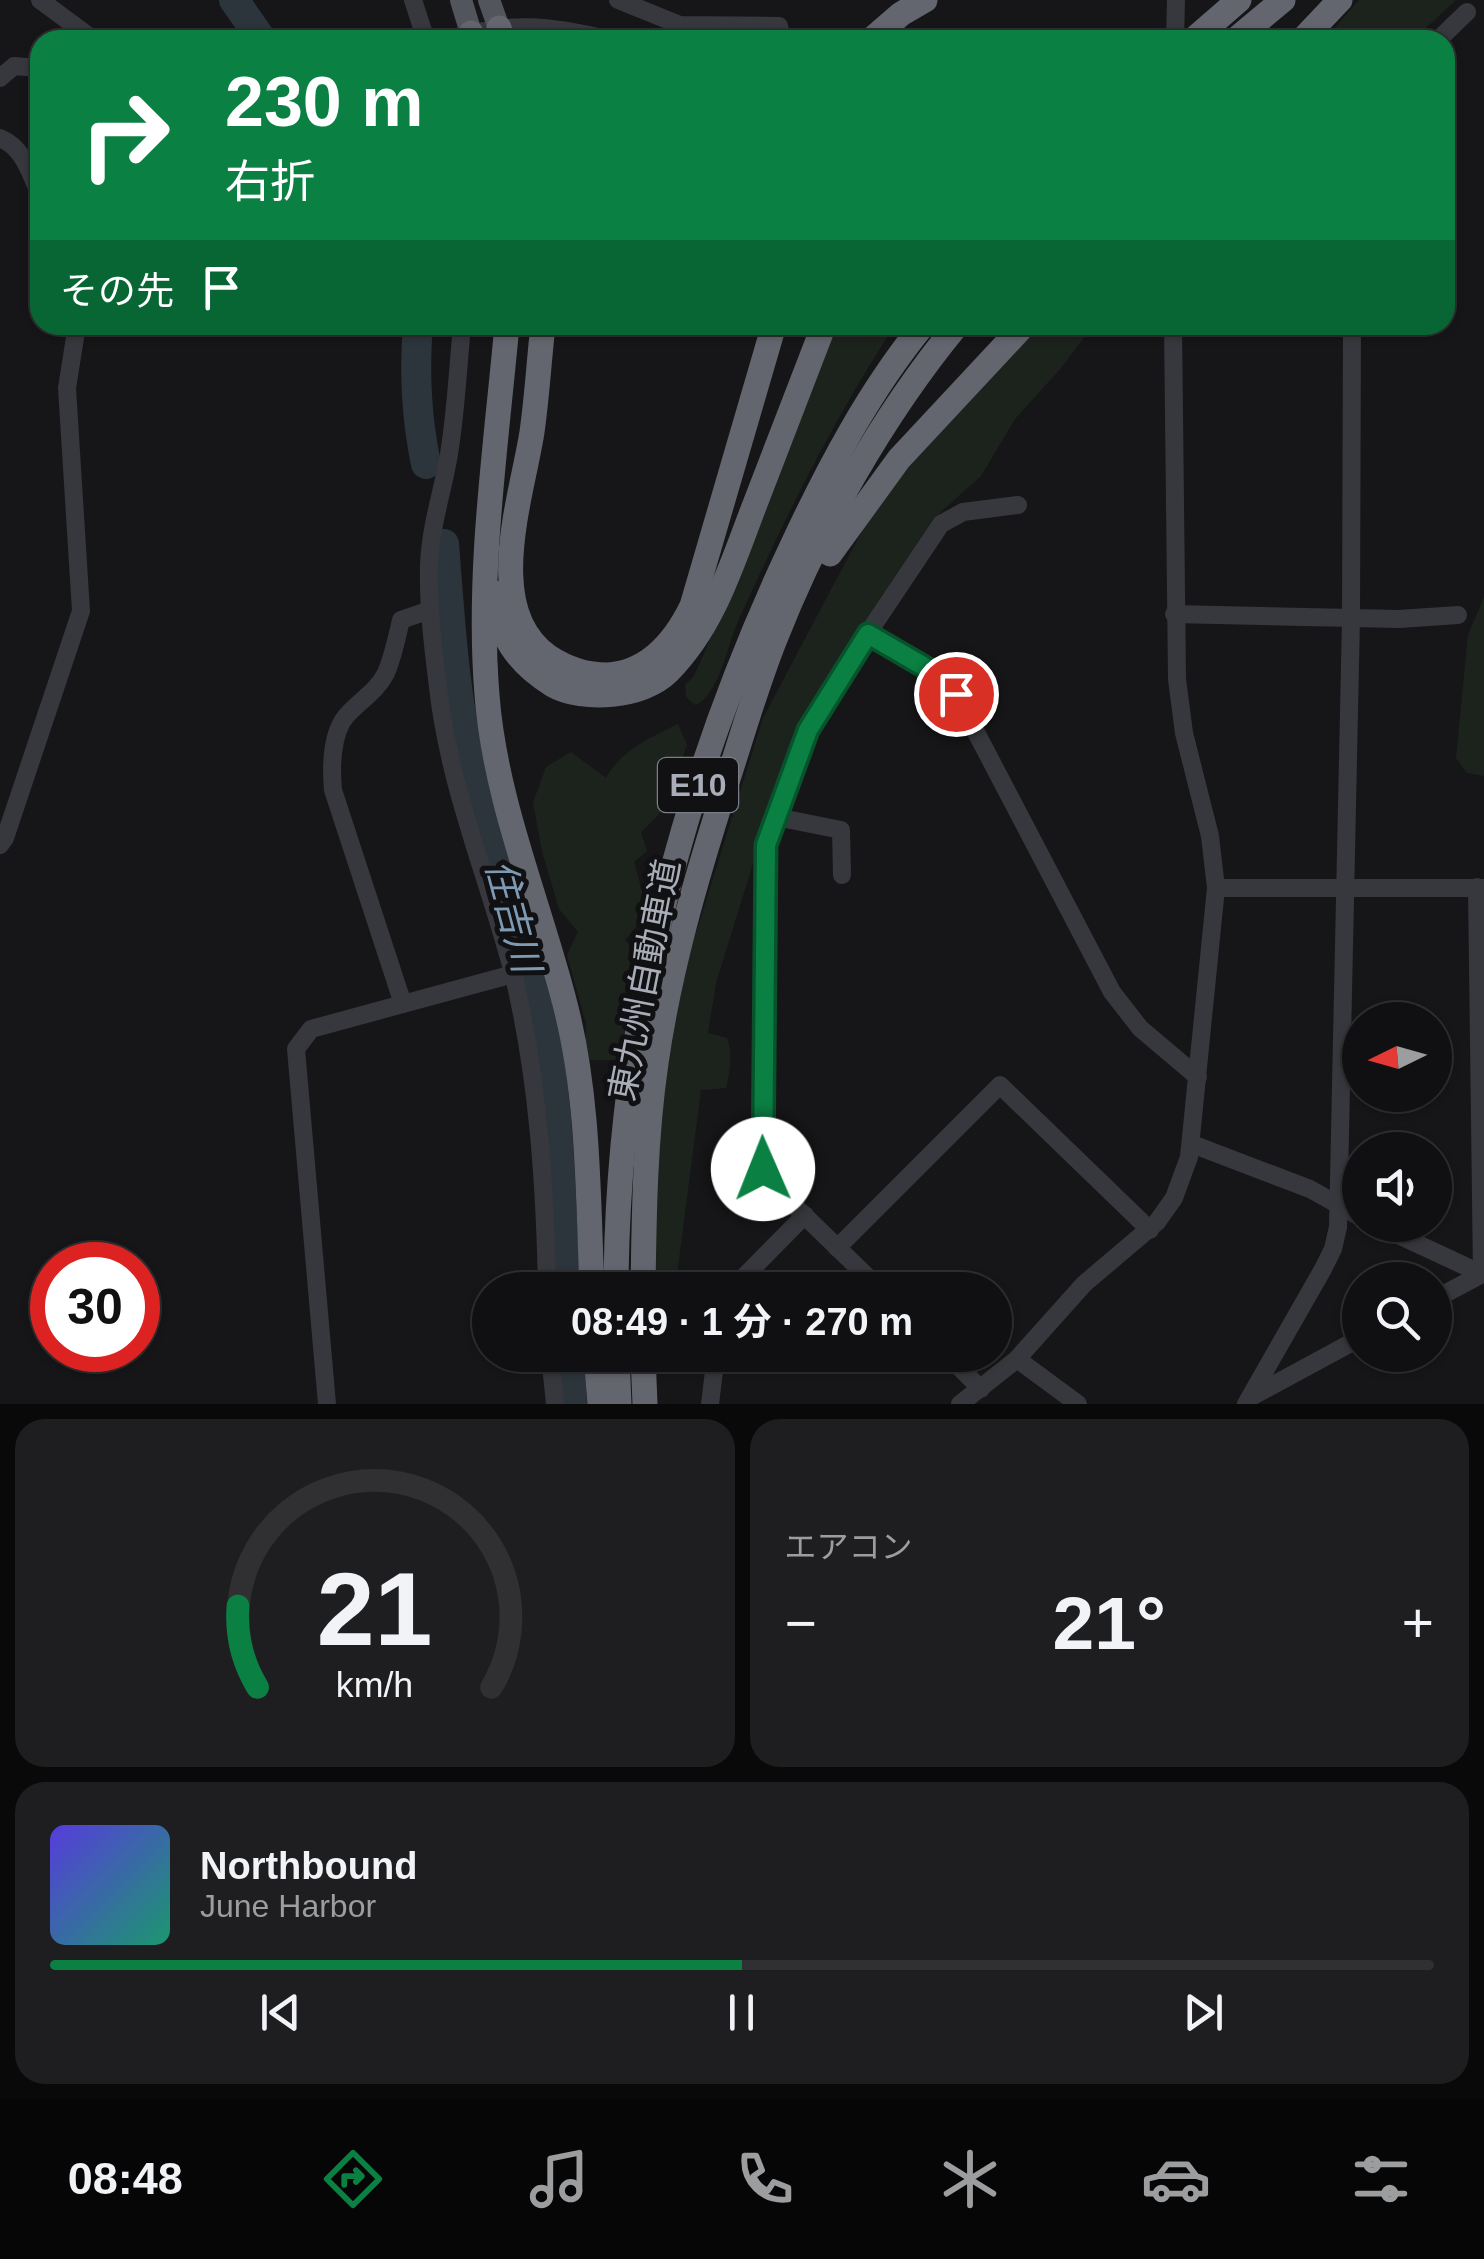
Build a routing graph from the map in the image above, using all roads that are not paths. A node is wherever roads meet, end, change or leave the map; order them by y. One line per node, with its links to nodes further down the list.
1 (40, 0): 12 (street)
2 (413, 0): 13 (street)
3 (461, 0): 14 (main road)
4 (490, 0): 15 (main road)
5 (618, 0): 18 (street)
6 (924, 0): 19 (highway)
7 (1176, 0): 20 (street)
8 (1239, 0): 21 (highway)
9 (1284, 0): 22 (highway)
10 (1340, 0): 23 (highway)
11 (1467, 12): 24 (street)
12 (80, 30)
13 (423, 30)
14 (463, 30)
15 (500, 30)
16 (540, 30): 17 (street)
17 (568, 30)
18 (780, 30)
19 (883, 30)
20 (1176, 30)
21 (1204, 30)
22 (1248, 30)
23 (1312, 30)
24 (1448, 30)
25 (30, 67): 26 (street)
26 (0, 78)
27 (0, 138): 28 (street)
28 (30, 172)
29 (75, 335): 49 (street)
30 (461, 335): 42 (street)
31 (506, 335): 40 (highway)
32 (542, 335): 33 (highway)
33 (771, 335)
34 (820, 335): 40 (highway)
35 (916, 335): 66 (highway, 東九州自動車道 / E10)
36 (949, 335): 47 (highway, 東九州自動車道 / E10)
37 (1015, 335): 47 (highway)
38 (1173, 335): 43 (street)
39 (1352, 335): 45 (street)
40 (490, 503): 65 (highway)
41 (1018, 505): 46 (street)
42 (430, 610): 54 (street); 55 (street)
43 (1174, 614): 45 (street); 52 (street)
44 (1458, 615): 45 (street)
45 (1351, 618): 51 (street)
46 (868, 634): 48 (street); 56 (street)
47 (775, 638): 67 (highway, 東九州自動車道 / E10)
48 (776, 817): 50 (street); 60 (street)
49 (0, 845)
50 (842, 875)
51 (1346, 886): 52 (street); 53 (street); 58 (street)
52 (1216, 888): 56 (street)
53 (1481, 888): 70 (street)
54 (513, 974): 55 (street); 64 (street)
55 (403, 1004): 82 (street)
56 (1198, 1077): 57 (street)
57 (1192, 1144): 58 (street); 61 (street)
58 (1339, 1206): 59 (street); 81 (street)
59 (1342, 1208)
60 (804, 1215): 63 (street); 68 (street)
61 (1150, 1230): 63 (street); 73 (street)
62 (1413, 1242): 70 (street)
63 (838, 1248): 69 (street)
64 (547, 1272)
65 (591, 1272)
66 (616, 1272)
67 (643, 1272)
68 (749, 1272)
69 (863, 1272)
70 (1482, 1274): 71 (street)
71 (1452, 1290)
72 (1342, 1348): 81 (street)
73 (1018, 1359): 80 (street); 89 (street)
74 (551, 1372): 83 (street)
75 (597, 1372): 84 (highway)
76 (617, 1372): 85 (highway)
77 (644, 1372): 86 (highway)
78 (714, 1372): 87 (street)
79 (965, 1372): 80 (street)
80 (981, 1388): 88 (street)
81 (1251, 1401)
82 (327, 1404)
83 (554, 1404)
84 (600, 1404)
85 (618, 1404)
86 (645, 1404)
87 (710, 1404)
88 (960, 1404)
89 (1078, 1404)

